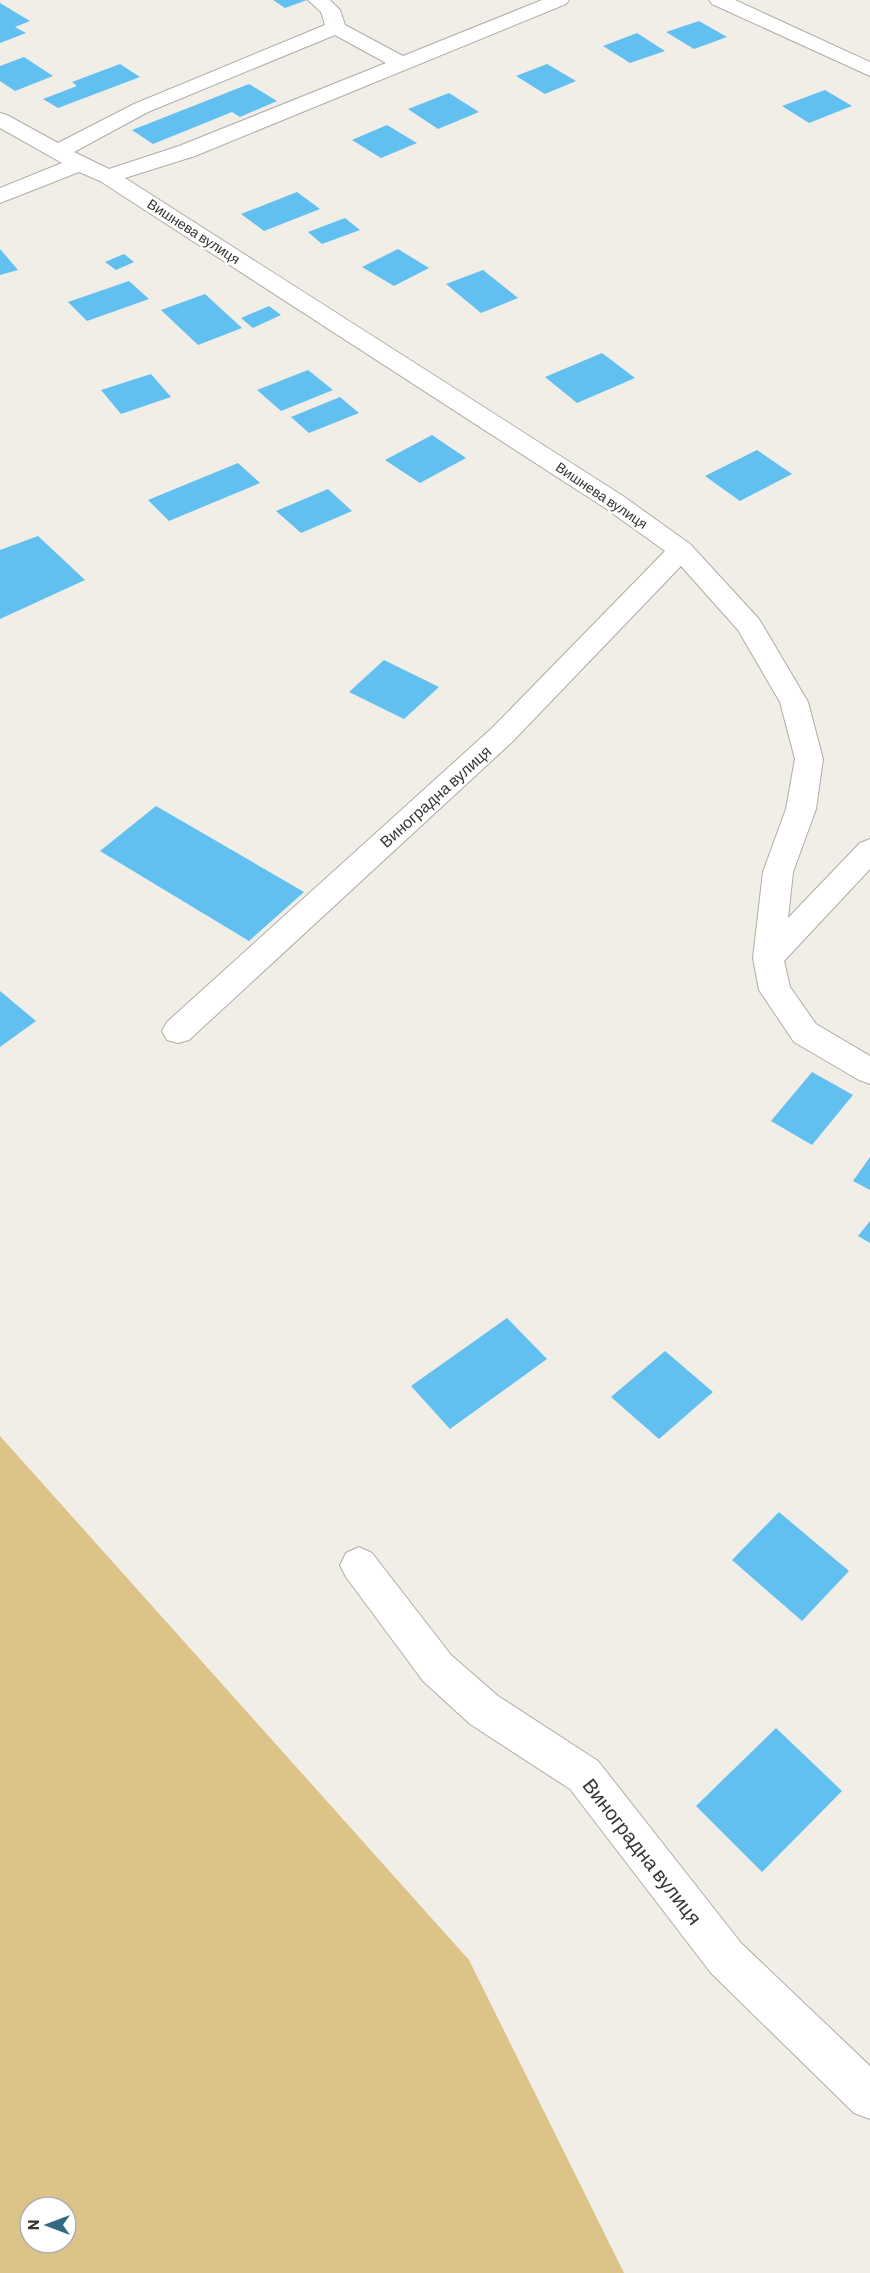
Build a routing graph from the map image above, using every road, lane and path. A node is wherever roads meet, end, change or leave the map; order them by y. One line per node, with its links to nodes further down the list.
1 (318, 0): 4 (street)
2 (559, 0): 5 (street)
3 (719, 0): 6 (street)
4 (336, 28): 5 (street); 8 (street)
5 (403, 64): 9 (street)
6 (870, 70)
7 (0, 119): 8 (street, Вишнева вулиця)
8 (69, 158): 9 (street, Вишнева вулиця); 10 (street)
9 (108, 176): 11 (street, Вишнева вулиця)
10 (0, 196)
11 (681, 550): 13 (street, Вишнева вулиця); 14 (street, Виноградна вулиця)
12 (870, 850): 13 (street)
13 (768, 958): 15 (street, Вишнева вулиця)
14 (178, 1031)
15 (870, 1071)
16 (359, 1565): 17 (street, Виноградна вулиця)
17 (870, 2097)

